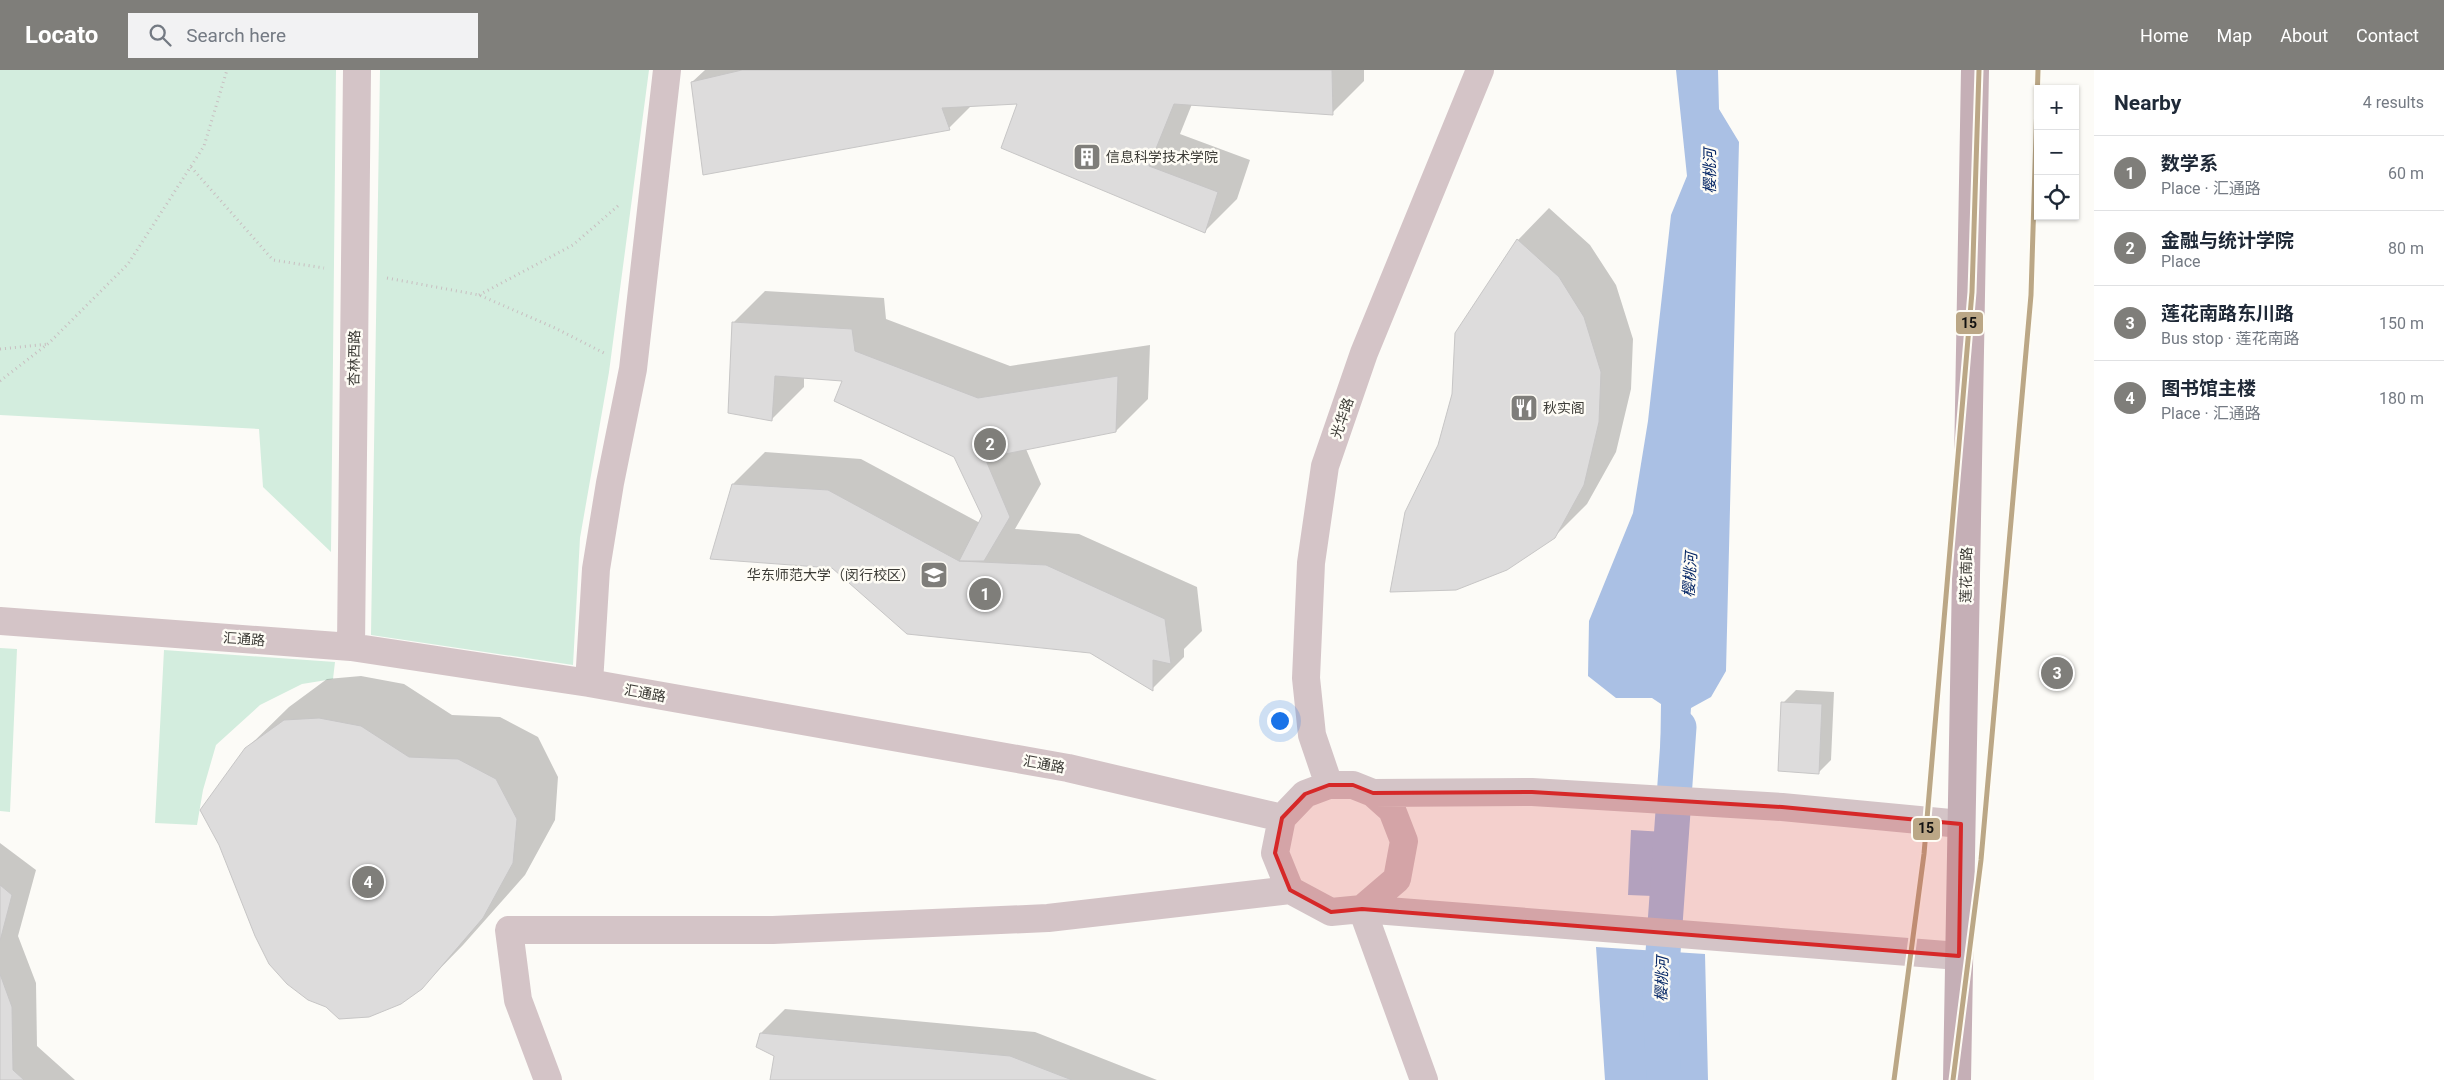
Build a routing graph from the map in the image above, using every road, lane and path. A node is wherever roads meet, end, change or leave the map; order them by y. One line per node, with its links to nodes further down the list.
1 (227, 70): 6 (path)
2 (356, 70): 8 (street, 杏林西路)
3 (667, 70): 7 (street)
4 (1480, 70): 17 (street, 光华路)
5 (1975, 70): 20 (main road, 莲花南路)
6 (191, 168): 8 (path); 10 (path)
7 (656, 173): 9 (path); 12 (street)
8 (355, 272): 9 (path); 15 (street, 杏林西路)
9 (479, 296): 12 (path)
10 (49, 344): 11 (path); 13 (path)
11 (0, 349)
12 (633, 369): 16 (street)
13 (0, 381)
14 (0, 622): 15 (street, 汇通路)
15 (351, 646): 16 (street, 汇通路)
16 (589, 683): 19 (street, 汇通路)
17 (1329, 785): 18 (street); 19 (street)
18 (1373, 793): 20 (street); 22 (street)
19 (1282, 818): 21 (street)
20 (1961, 824): 23 (main road, 莲花南路)
21 (1290, 890): 22 (street); 24 (street)
22 (1362, 909): 23 (street); 25 (street)
23 (1959, 956): 26 (main road, 莲花南路)
24 (548, 1080)
25 (1424, 1080)
26 (1957, 1080)

